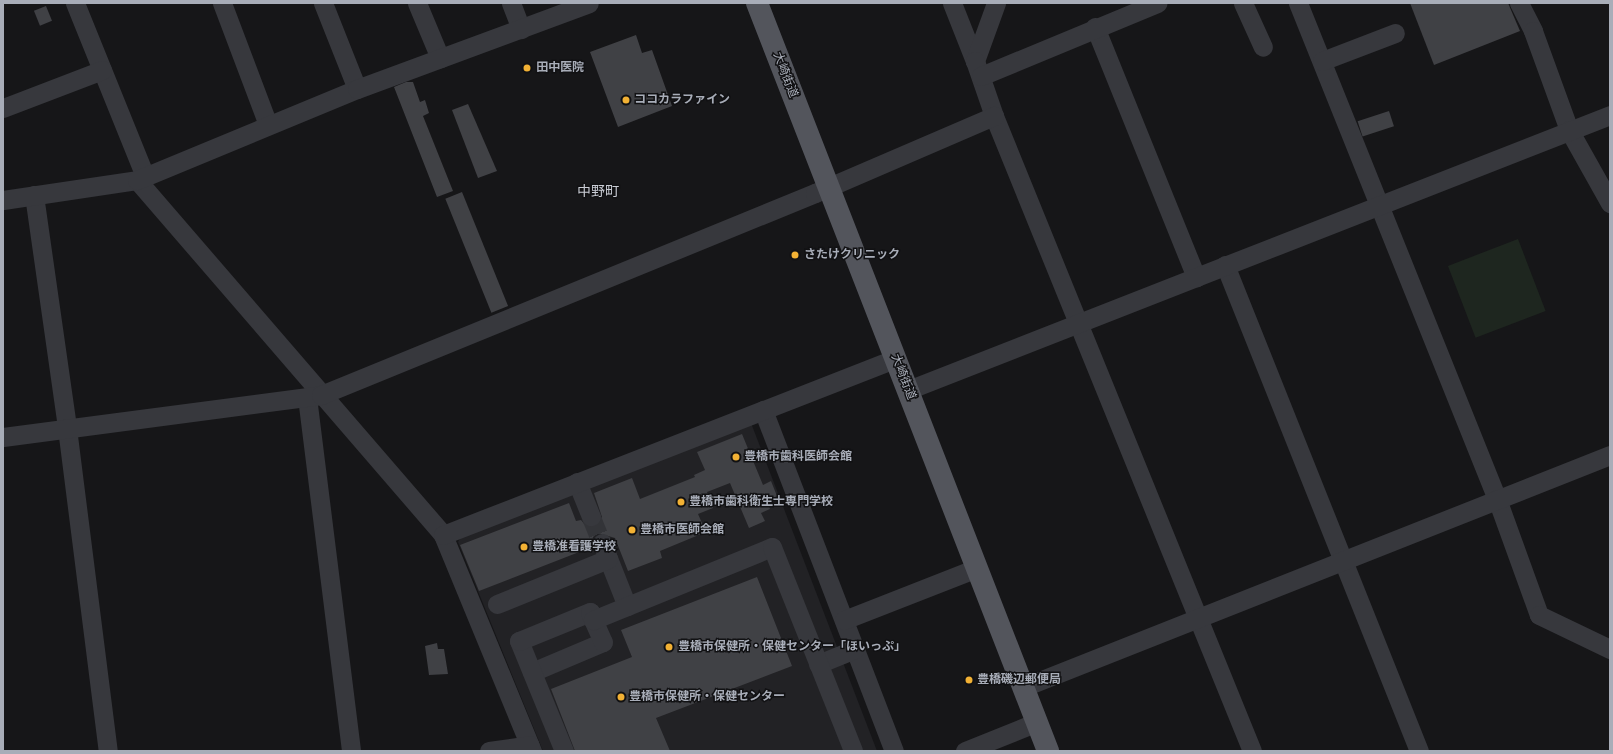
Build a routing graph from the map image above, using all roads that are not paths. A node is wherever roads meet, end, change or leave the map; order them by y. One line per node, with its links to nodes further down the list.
1 (75, 3): 21 (street)
2 (222, 3): 26 (street)
3 (323, 3): 22 (street)
4 (417, 3): 18 (street)
5 (511, 3): 15 (street)
6 (589, 3): 15 (street)
7 (757, 3): 29 (main road, 大崎街道)
8 (952, 3): 20 (street)
9 (996, 3): 20 (street)
10 (1157, 3): 14 (street)
11 (1243, 3): 17 (street)
12 (1298, 3): 19 (street)
13 (1519, 3): 27 (street)
14 (1095, 27): 20 (street); 35 (street)
15 (521, 29): 18 (street)
16 (1395, 33): 19 (street)
17 (1263, 47)
18 (440, 58): 22 (street)
19 (1322, 61): 33 (street)
20 (978, 68): 25 (street)
21 (102, 70): 23 (street); 28 (street)
22 (357, 89): 26 (street)
23 (3, 108)
24 (1610, 115): 27 (street)
25 (994, 116): 29 (street); 36 (street)
26 (268, 125): 28 (street)
27 (1569, 130): 32 (street); 33 (street)
28 (141, 178): 30 (street); 39 (street)
29 (828, 186): 37 (main road, 大崎街道); 39 (street)
30 (34, 195): 31 (street); 41 (street)
31 (3, 200)
32 (1610, 203)
33 (1379, 204): 34 (street); 45 (street)
34 (1226, 265): 35 (street); 48 (street)
35 (1196, 277): 36 (street)
36 (1080, 322): 38 (street); 54 (street)
37 (896, 358): 38 (main road, 大崎街道); 40 (street)
38 (908, 390): 49 (main road, 大崎街道)
39 (314, 396): 41 (street); 47 (street); 63 (street)
40 (763, 410): 44 (street); 53 (street)
41 (67, 428): 42 (street); 62 (street)
42 (3, 437)
43 (1610, 455): 45 (street)
44 (577, 482): 46 (street); 47 (street)
45 (1497, 499): 48 (street); 56 (street)
46 (591, 516)
47 (443, 535): 61 (street)
48 (1343, 560): 54 (street); 71 (street)
49 (977, 568): 53 (street); 59 (main road, 大崎街道)
50 (497, 604): 51 (street)
51 (627, 606): 52 (street); 57 (street)
52 (593, 620): 58 (street); 58 (street)
53 (844, 620): 55 (street)
54 (1198, 620): 59 (street); 70 (street)
55 (855, 649): 57 (street); 67 (street)
56 (1610, 649)
57 (818, 664): 66 (street)
58 (532, 672): 65 (street)
59 (1024, 687): 60 (main road, 大崎街道)
60 (1037, 722): 68 (street); 69 (main road, 大崎街道)
61 (531, 748): 64 (street)
62 (108, 751)
63 (350, 751)
64 (489, 751)
65 (564, 751)
66 (853, 751)
67 (894, 751)
68 (965, 751)
69 (1048, 751)
70 (1252, 751)
71 (1419, 751)

